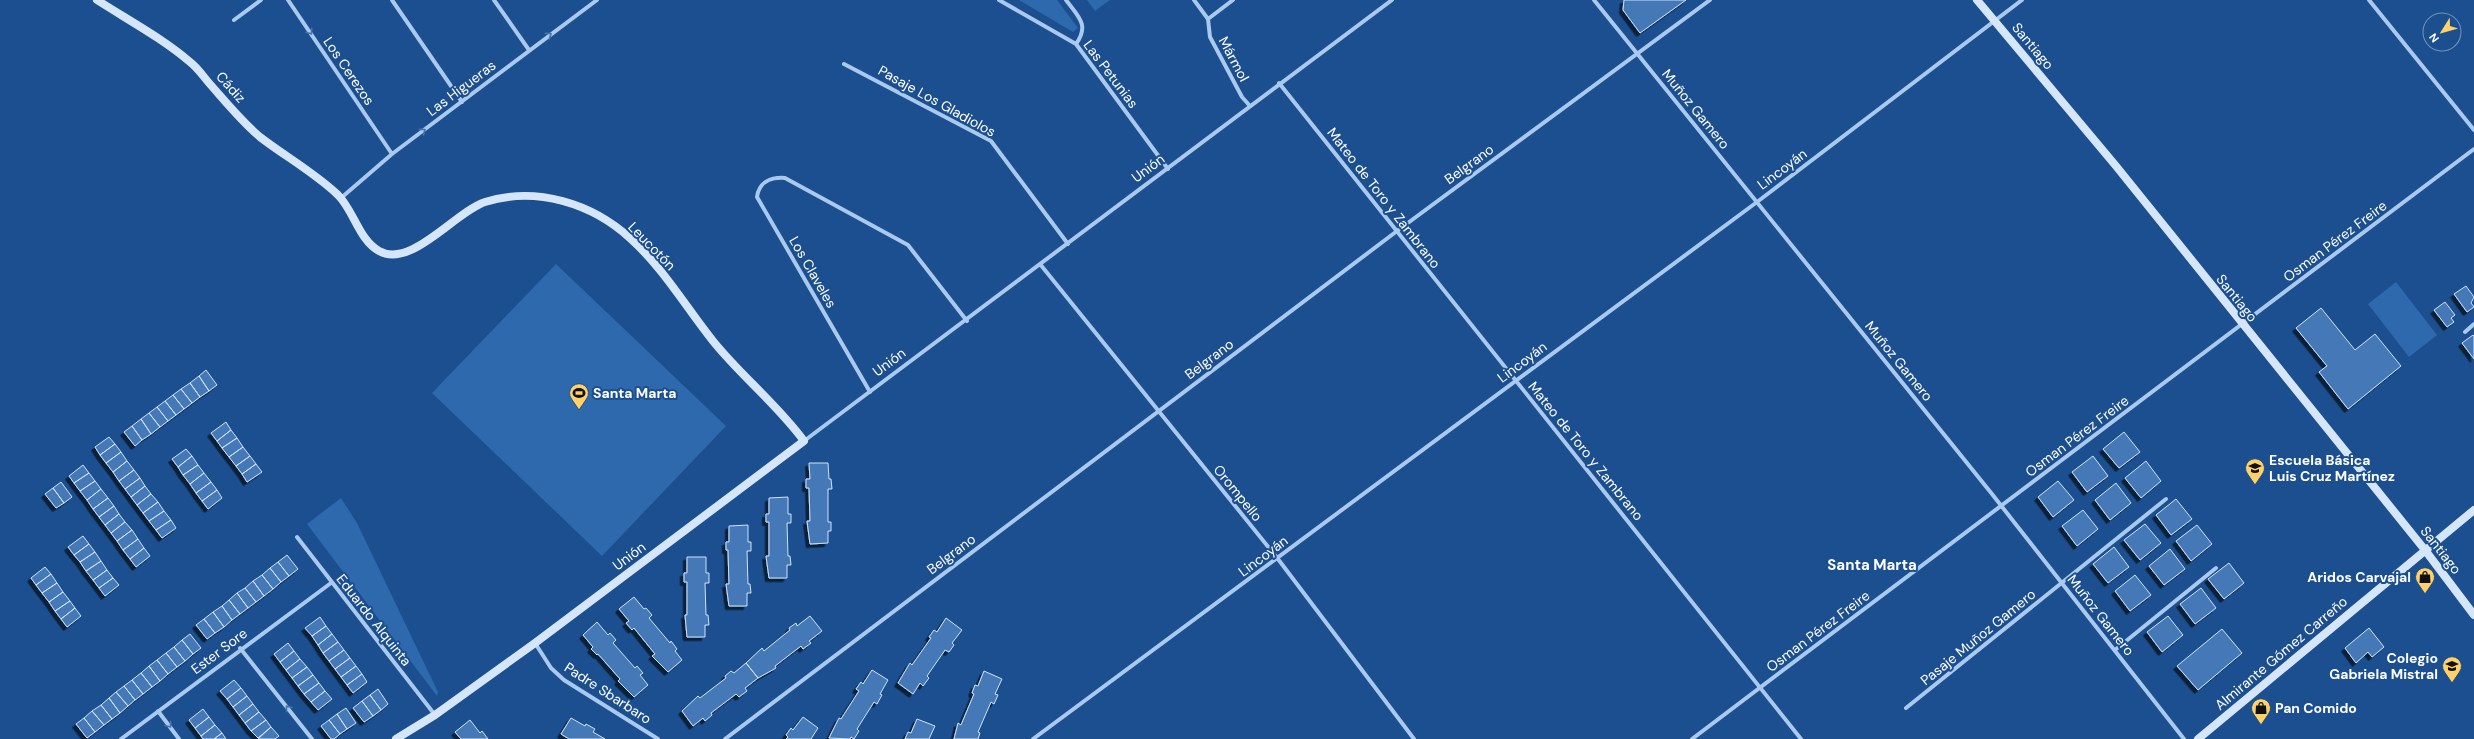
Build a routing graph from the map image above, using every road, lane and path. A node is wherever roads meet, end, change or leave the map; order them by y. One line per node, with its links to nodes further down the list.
1 (97, 0): 31 (street, Cádiz)
2 (261, 0): 18 (street)
3 (288, 0): 29 (street, Los Cerezos, one-way to 29)
4 (392, 0): 25 (street)
5 (494, 0): 21 (street)
6 (597, 0): 21 (street, Las Higueras, one-way to 6)
7 (999, 0): 20 (street, Las Petunias)
8 (1066, 0): 20 (street)
9 (1194, 0): 17 (street, Mármol)
10 (1233, 0): 17 (street)
11 (1392, 0): 24 (street, Unión)
12 (1594, 0): 22 (street, Muñoz Gamero)
13 (1710, 0): 22 (street, Belgrano)
14 (1977, 0): 19 (street, Santiago)
15 (2022, 0): 19 (street, Lincoyán)
16 (2369, 0): 27 (street)
17 (1208, 19): 26 (street, Mármol)
18 (234, 20)
19 (1995, 21): 32 (street, Lincoyán); 38 (street, Santiago)
20 (1076, 44): 30 (street, Las Petunias)
21 (529, 50): 25 (street, Las Higueras)
22 (1637, 54): 32 (street, Muñoz Gamero); 33 (street, Belgrano)
23 (844, 64): 34 (street, Pasaje Los Gladiolos)
24 (1279, 83): 26 (street, Unión); 33 (street, Mateo de Toro y Zambrano)
25 (462, 102): 29 (street, Las Higueras, one-way to 25)
26 (1250, 106): 30 (street, Unión)
27 (2474, 130)
28 (2474, 149): 38 (street, Osman Pérez Freire)
29 (392, 154): 31 (street, Las Higueras)
30 (1168, 169): 34 (street, Unión)
31 (341, 198): 43 (street, Leucotón)
32 (1757, 202): 40 (street, Lincoyán); 45 (street, Muñoz Gamero)
33 (1397, 231): 40 (street, Mateo de Toro y Zambrano); 42 (street, Belgrano)
34 (1068, 244): 35 (street, Unión)
35 (1040, 264): 36 (street, Unión); 42 (street, Orompello)
36 (967, 321): 41 (street, Unión); 41 (street, Los Claveles)
37 (2474, 324): 39 (street)
38 (2243, 325): 45 (street, Osman Pérez Freire); 48 (street, Santiago)
39 (2464, 332)
40 (1515, 380): 49 (street, Lincoyán); 57 (street, Mateo de Toro y Zambrano)
41 (870, 392): 43 (street, Unión)
42 (1157, 412): 49 (street, Orompello); 66 (street, Belgrano)
43 (804, 441): 54 (street, Unión)
44 (2166, 499): 52 (street, Pasaje Muñoz Gamero)
45 (2002, 506): 52 (street, Muñoz Gamero); 57 (street, Osman Pérez Freire)
46 (2474, 510): 48 (street, Almirante Gómez Carreño)
47 (297, 537): 51 (street, Eduardo Alquinta)
48 (2425, 550): 53 (street, Santiago); 72 (street, Almirante Gómez Carreño)
49 (1278, 559): 67 (street, Lincoyán); 68 (street, Orompello)
50 (2216, 568): 56 (street)
51 (331, 583): 55 (street, Ester Sore); 60 (street, Eduardo Alquinta)
52 (2063, 583): 56 (street, Muñoz Gamero); 58 (street, Pasaje Muñoz Gamero)
53 (2474, 614)
54 (535, 643): 60 (street, Unión); 65 (street, Padre Sbarbaro)
55 (240, 648): 59 (street, Ester Sore); 63 (street, one-way to 55)
56 (2115, 650): 71 (street, Muñoz Gamero)
57 (1760, 688): 69 (street, Osman Pérez Freire); 70 (street, Mateo de Toro y Zambrano)
58 (1906, 708)
59 (158, 711): 61 (street, Ester Sore); 62 (street, one-way to 62)
60 (435, 715): 64 (street, Unión)
61 (121, 739)
62 (179, 739)
63 (312, 739)
64 (396, 739)
65 (658, 739)
66 (725, 739)
67 (1033, 739)
68 (1414, 739)
69 (1692, 739)
70 (1801, 739)
71 (2184, 739)
72 (2198, 739)

